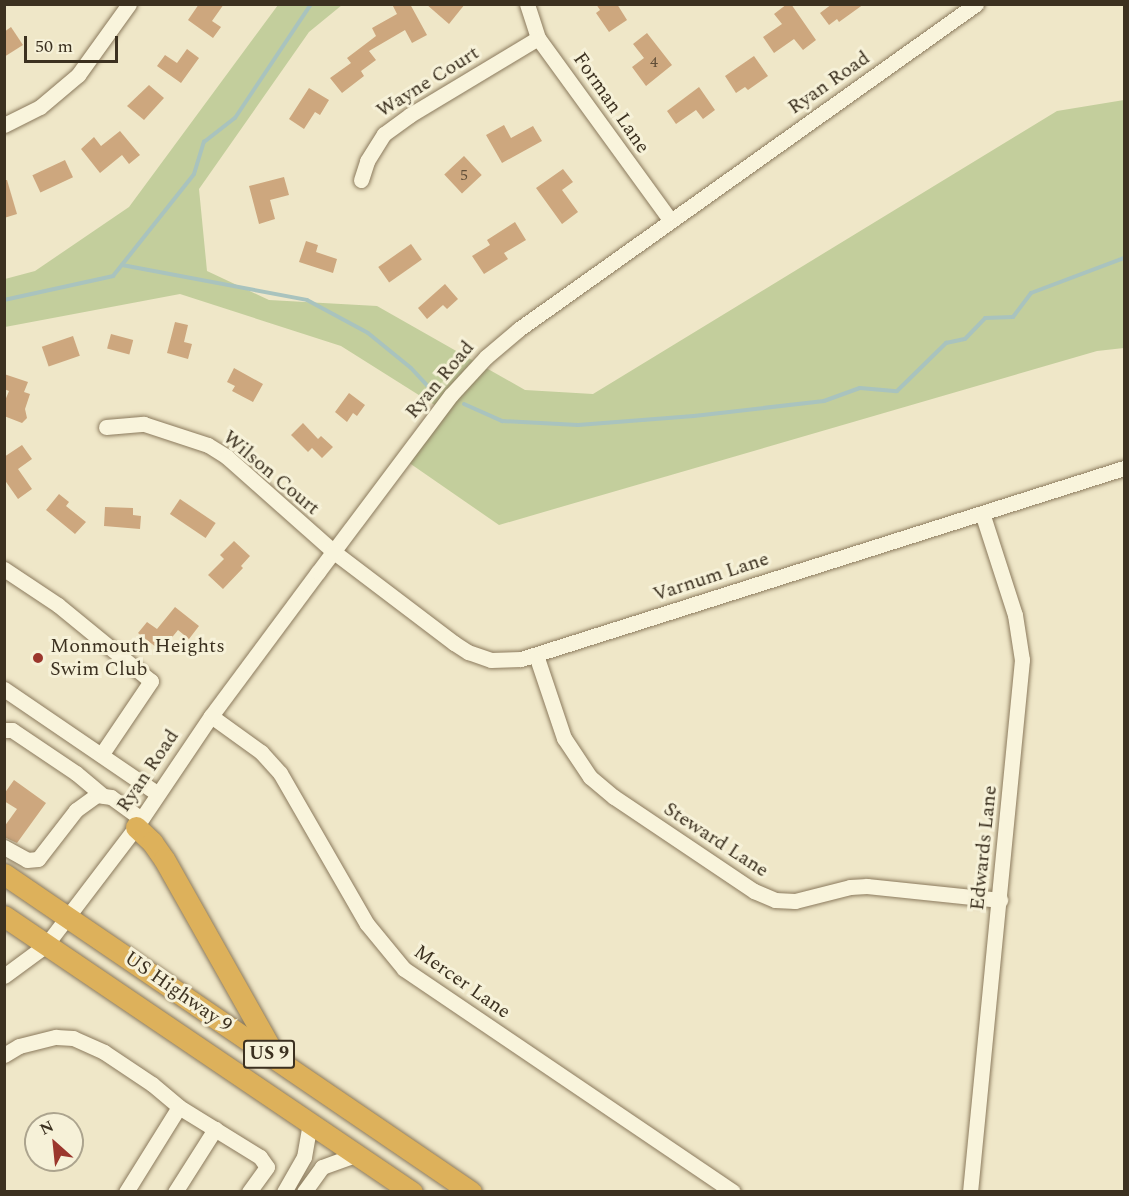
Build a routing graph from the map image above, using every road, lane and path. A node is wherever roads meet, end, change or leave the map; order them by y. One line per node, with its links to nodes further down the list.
1 (129, 4): 5 (street)
2 (527, 4): 4 (street, Forman Lane)
3 (976, 4): 7 (street, Ryan Road)
4 (538, 38): 6 (street, Wayne Court); 7 (street, Forman Lane)
5 (4, 125)
6 (361, 180)
7 (671, 221): 11 (street, Ryan Road)
8 (106, 427): 11 (street, Wilson Court)
9 (1125, 468): 10 (street, Varnum Lane)
10 (982, 513): 13 (street, Varnum Lane); 24 (street, Edwards Lane)
11 (334, 552): 13 (street, Varnum Lane); 15 (street, Ryan Road)
12 (4, 569): 17 (street)
13 (536, 655): 24 (street, Steward Lane)
14 (4, 689): 17 (street)
15 (211, 716): 18 (street, Ryan Road); 42 (street, Mercer Lane)
16 (7, 728): 19 (street)
17 (102, 755): 18 (street)
18 (158, 794): 20 (street, Ryan Road)
19 (103, 796): 20 (street); 22 (street)
20 (138, 823): 26 (street, Ryan Road); 30 (highway)
21 (4, 847): 22 (street)
22 (31, 860): 23 (street)
23 (10, 877): 26 (highway, US Highway 9 / US 9)
24 (1000, 900): 43 (street, Edwards Lane)
25 (4, 916): 27 (highway, US Highway 9 / US 9)
26 (68, 916): 27 (street, Ryan Road); 30 (highway, US Highway 9 / US 9)
27 (46, 945): 28 (street, Ryan Road); 32 (highway, US Highway 9 / US 9)
28 (4, 976)
29 (4, 1055): 31 (street)
30 (277, 1059): 41 (highway, US Highway 9 / US 9)
31 (179, 1107): 33 (street); 35 (street)
32 (310, 1123): 34 (highway, US Highway 9 / US 9); 38 (street)
33 (215, 1129): 36 (street); 37 (street)
34 (357, 1154): 39 (street); 40 (highway, US Highway 9 / US 9)
35 (126, 1191)
36 (175, 1191)
37 (249, 1191)
38 (284, 1191)
39 (304, 1191)
40 (412, 1191)
41 (471, 1191)
42 (733, 1191)
43 (970, 1191)

